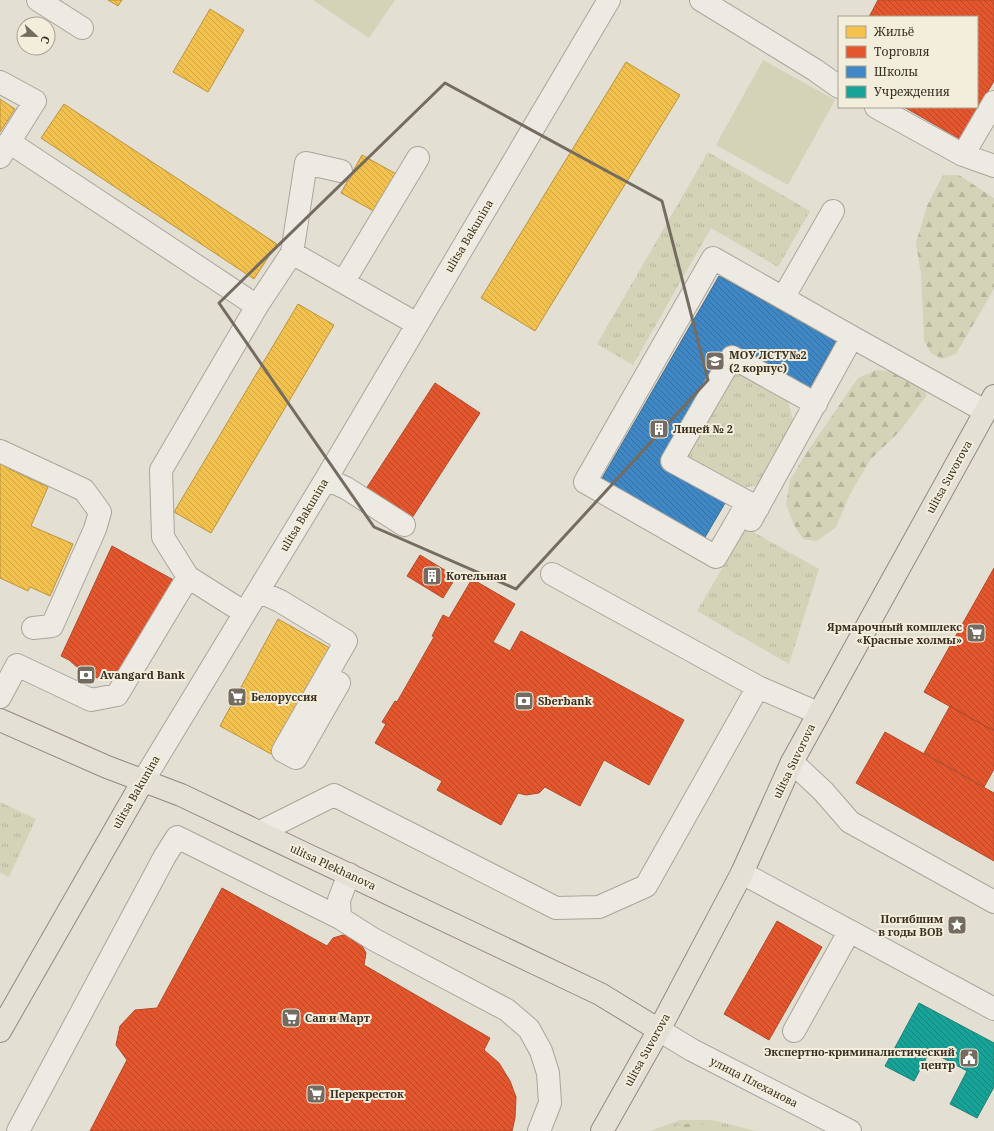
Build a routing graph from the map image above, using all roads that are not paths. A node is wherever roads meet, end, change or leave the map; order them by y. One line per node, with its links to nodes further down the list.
1 (38, 0): 5 (street)
2 (609, 0): 20 (street, ulitsa Bakunina)
3 (701, 0): 4 (street)
4 (726, 7): 7 (street)
5 (82, 28)
6 (0, 82): 10 (street)
7 (838, 86)
8 (994, 102): 11 (street)
9 (878, 108): 11 (street)
10 (5, 150): 19 (street)
11 (963, 155): 13 (street)
12 (418, 158): 17 (street)
13 (994, 166)
14 (341, 171): 16 (street)
15 (834, 211): 18 (street)
16 (292, 252): 17 (street); 19 (street)
17 (344, 281): 20 (street)
18 (783, 298): 21 (street); 26 (street)
19 (257, 306): 29 (street)
20 (417, 324): 25 (street, ulitsa Bakunina)
21 (852, 338): 22 (street); 23 (street)
22 (816, 404): 26 (street); 26 (street)
23 (990, 404): 36 (main road, ulitsa Suvorova)
24 (0, 451): 32 (street)
25 (326, 479): 27 (street); 30 (street, ulitsa Bakunina)
26 (752, 510)
27 (404, 525)
28 (552, 574): 34 (street)
29 (188, 577): 31 (street); 35 (street)
30 (258, 591): 31 (street, ulitsa Bakunina); 33 (street)
31 (245, 614): 39 (street, ulitsa Bakunina)
32 (33, 628)
33 (339, 682)
34 (758, 687): 36 (street); 40 (street)
35 (0, 697)
36 (818, 713): 38 (main road, ulitsa Suvorova)
37 (0, 720): 39 (main road, ulitsa Plekhanova)
38 (792, 762): 41 (main road, ulitsa Suvorova); 43 (street)
39 (143, 781): 40 (main road, ulitsa Plekhanova); 48 (main road, ulitsa Bakunina)
40 (260, 832): 42 (main road, ulitsa Plekhanova)
41 (742, 873): 45 (street); 47 (main road, ulitsa Suvorova)
42 (349, 874): 44 (street); 47 (main road, ulitsa Plekhanova)
43 (994, 902)
44 (340, 918): 50 (street); 51 (street)
45 (849, 932): 46 (street); 49 (street)
46 (994, 1009)
47 (659, 1030): 52 (main road, ulitsa Suvorova); 53 (street, улица Плеханова)
48 (0, 1031)
49 (794, 1031)
50 (18, 1131)
51 (539, 1131)
52 (602, 1131)
53 (850, 1131)

